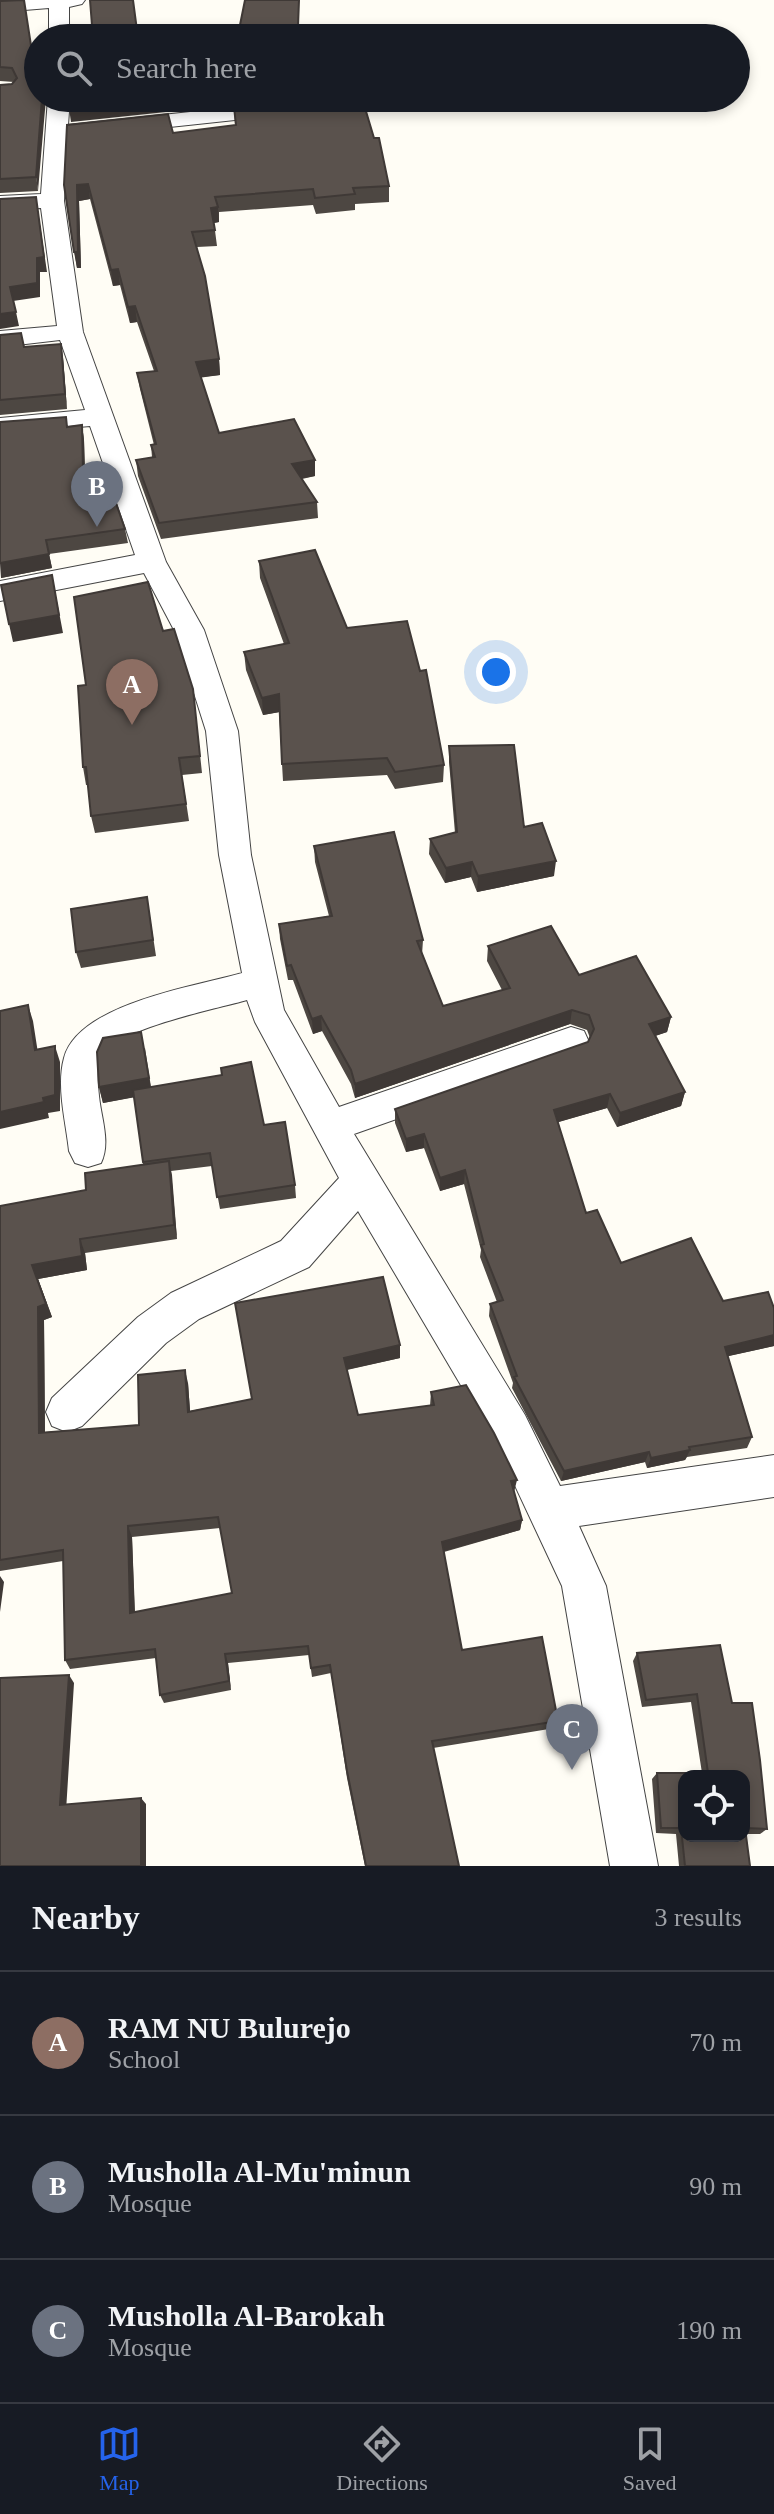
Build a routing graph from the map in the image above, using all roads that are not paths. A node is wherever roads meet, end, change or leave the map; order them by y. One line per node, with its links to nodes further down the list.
1 (64, 0): 2 (street); 3 (street)
2 (0, 6)
3 (61, 24)
4 (57, 112): 6 (street)
5 (252, 112): 6 (street)
6 (55, 133): 7 (street)
7 (52, 201): 8 (street); 9 (street)
8 (0, 203)
9 (70, 332): 10 (street); 11 (street)
10 (0, 339)
11 (99, 417): 12 (street); 13 (street)
12 (0, 426)
13 (152, 562): 14 (street); 15 (street)
14 (0, 591)
15 (260, 982): 17 (street); 18 (street)
16 (571, 1042): 17 (street)
17 (330, 1126): 19 (street)
18 (88, 1151)
19 (361, 1181): 20 (street); 22 (street)
20 (67, 1412)
21 (774, 1476): 22 (street)
22 (549, 1509): 23 (street)
23 (634, 1866)

